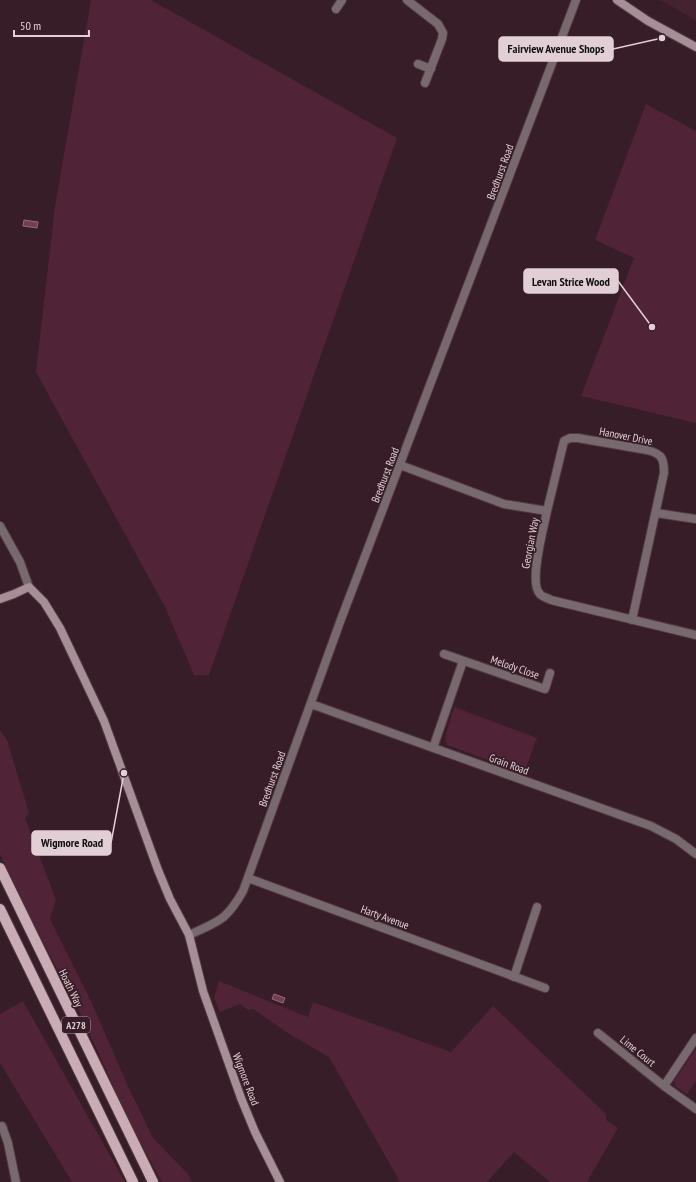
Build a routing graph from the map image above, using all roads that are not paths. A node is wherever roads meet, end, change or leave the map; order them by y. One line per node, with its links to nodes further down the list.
1 (342, 0): 5 (street)
2 (576, 0): 10 (street, Bredhurst Road)
3 (617, 0): 6 (street)
4 (409, 1): 8 (street)
5 (336, 9)
6 (696, 47)
7 (418, 64): 8 (street)
8 (431, 69): 9 (street)
9 (425, 83)
10 (400, 465): 11 (street, Georgian Way); 22 (street, Bredhurst Road)
11 (547, 511): 12 (street, Hanover Drive); 17 (street, Georgian Way)
12 (656, 513): 13 (street); 17 (street, Hanover Drive)
13 (696, 519)
14 (0, 526): 15 (street, Wigmore Road)
15 (29, 587): 16 (street); 29 (street, Wigmore Road)
16 (0, 599)
17 (632, 620): 18 (street, Georgian Way)
18 (696, 635)
19 (444, 654): 20 (street, Melody Close)
20 (463, 661): 21 (street, Melody Close); 23 (street)
21 (550, 673)
22 (311, 704): 23 (street, Grain Road); 26 (street, Bredhurst Road)
23 (433, 748): 24 (street, Grain Road)
24 (696, 854)
25 (0, 868): 39 (main road, Hoath Way / A278)
26 (248, 878): 29 (street, Bredhurst Road); 30 (street, Harty Avenue)
27 (537, 907): 30 (street)
28 (0, 909): 38 (main road, A278)
29 (189, 935): 40 (street, Wigmore Road)
30 (514, 977): 31 (street, Harty Avenue)
31 (545, 988)
32 (598, 1033): 34 (street, Lime Court)
33 (696, 1038): 34 (street)
34 (664, 1086): 35 (street, Lime Court)
35 (696, 1109)
36 (2, 1126): 37 (street)
37 (16, 1182)
38 (133, 1182)
39 (153, 1182)
40 (280, 1182)

